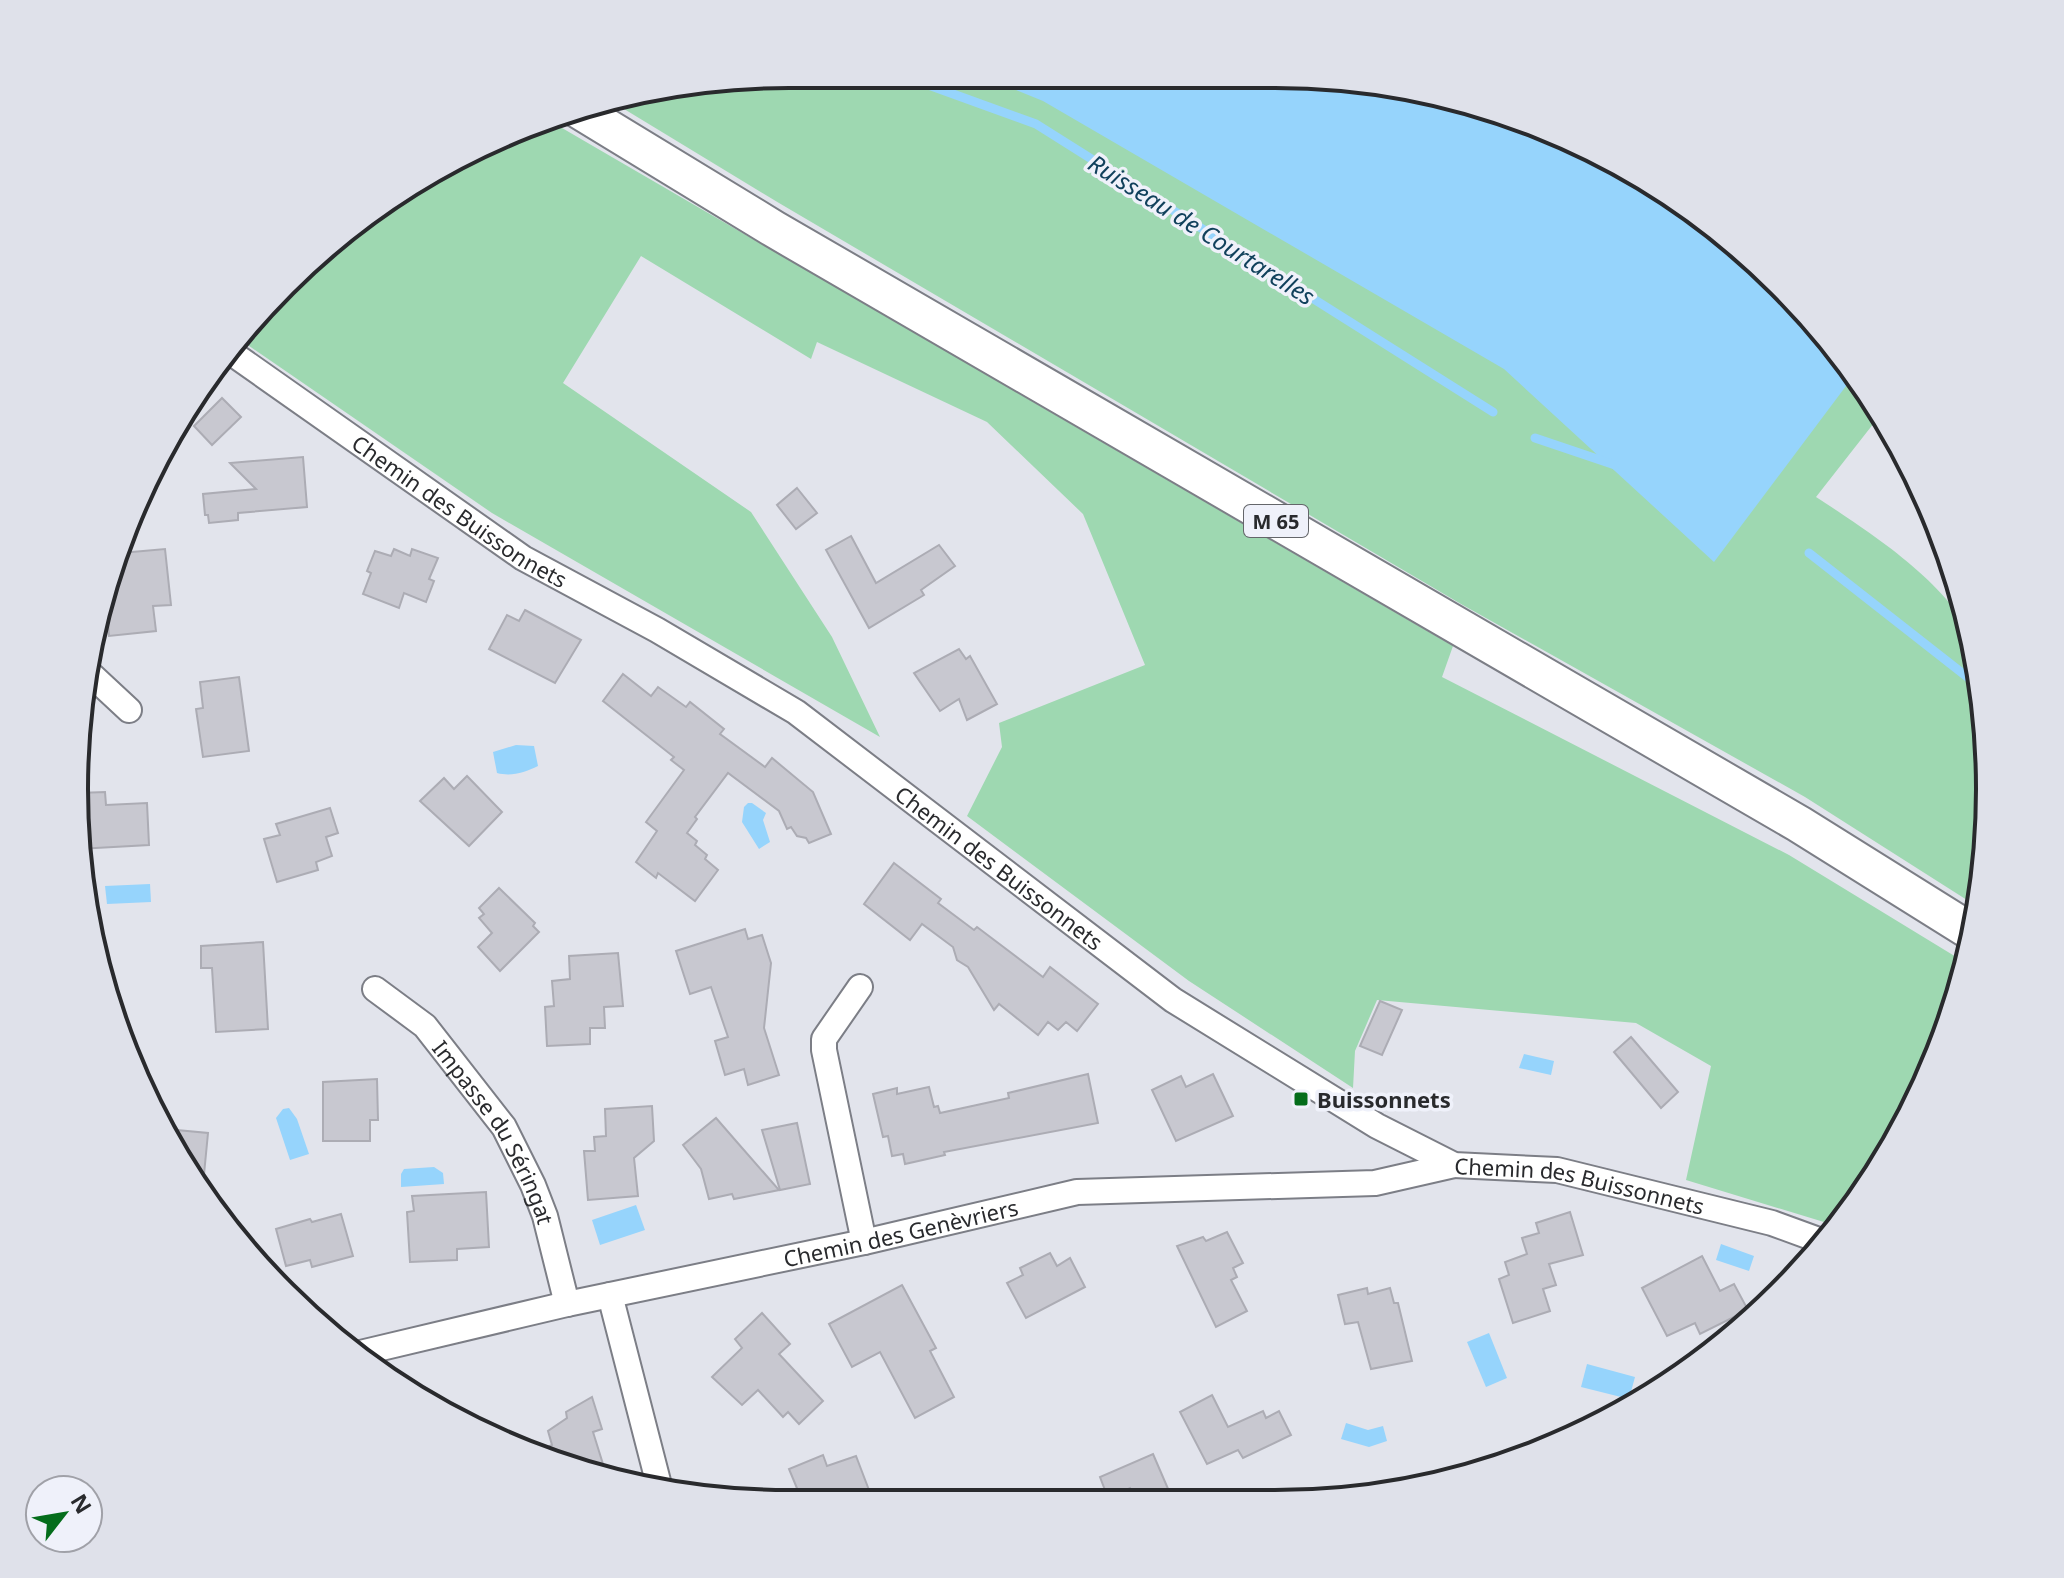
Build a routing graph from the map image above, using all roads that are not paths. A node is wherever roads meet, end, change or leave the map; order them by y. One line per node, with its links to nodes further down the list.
1 (591, 117): 5 (main road, M 65)
2 (237, 357): 8 (street, Chemin des Buissonnets)
3 (97, 680): 4 (street)
4 (129, 710)
5 (1963, 926)
6 (860, 987): 10 (street)
7 (375, 989): 12 (street, Impasse du Séringat)
8 (1454, 1165): 9 (street, Chemin des Buissonnets); 10 (street, Chemin des Genèvriers)
9 (1810, 1241)
10 (864, 1242): 11 (street, Chemin des Genèvriers)
11 (610, 1295): 12 (street, Chemin des Genèvriers); 14 (street)
12 (567, 1304): 13 (street, Chemin des Genèvriers)
13 (370, 1351)
14 (657, 1478)

